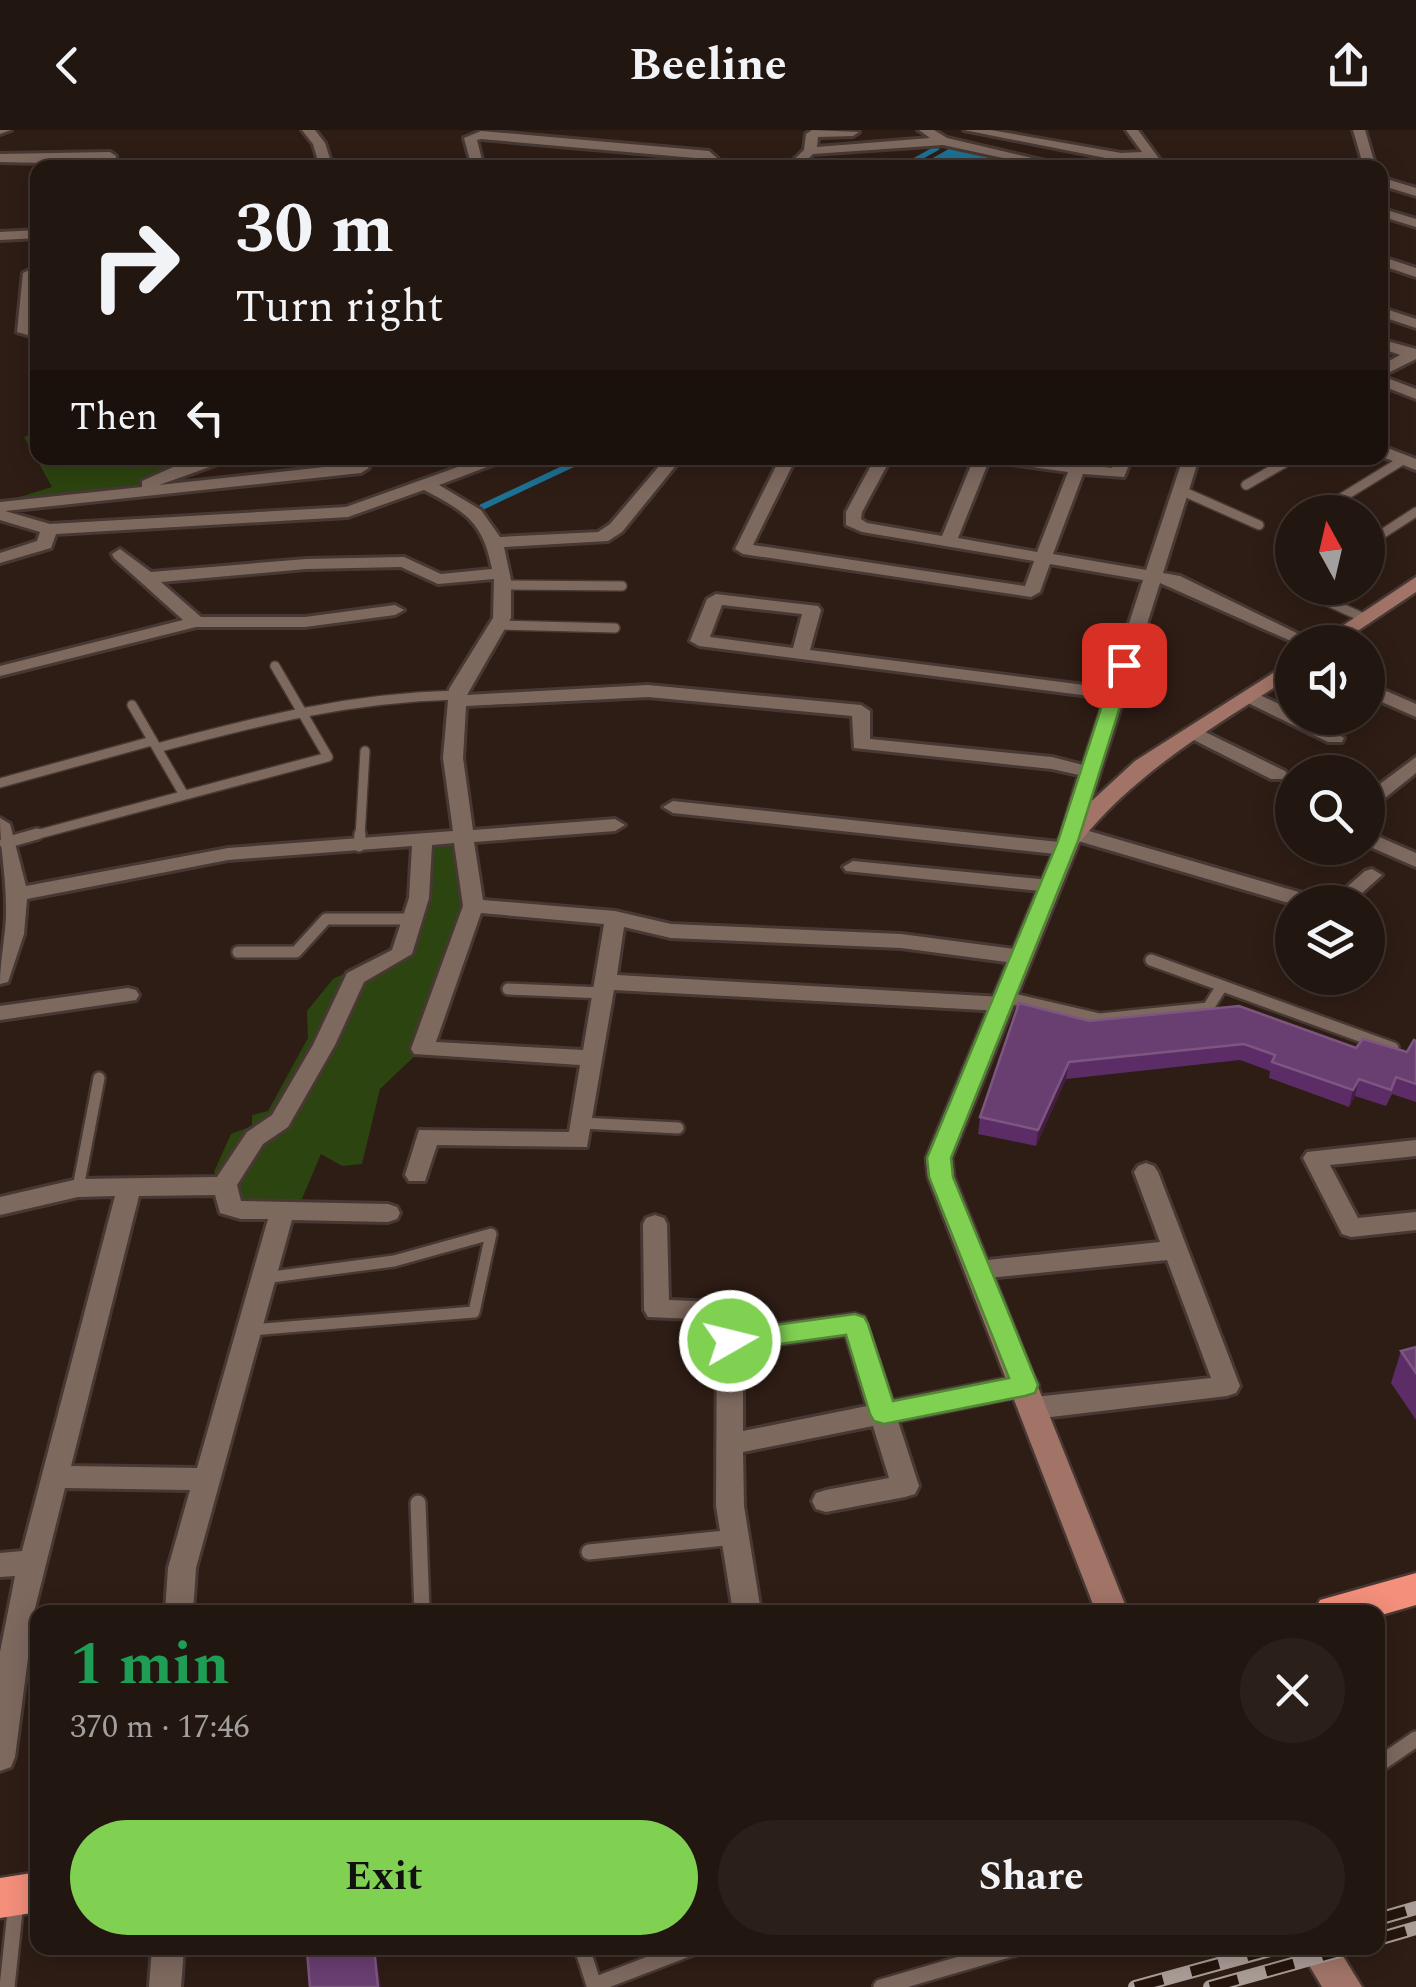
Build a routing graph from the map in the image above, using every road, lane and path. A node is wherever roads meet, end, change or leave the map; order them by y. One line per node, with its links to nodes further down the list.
1 (308, 130): 15 (street)
2 (890, 130): 7 (street)
3 (925, 130): 8 (street)
4 (1050, 130): 9 (street)
5 (1132, 130): 12 (street)
6 (1360, 130): 21 (street)
7 (811, 132): 11 (street)
8 (942, 141): 10 (street); 11 (street)
9 (1058, 143): 10 (street); 12 (street)
10 (980, 148): 19 (street)
11 (810, 150): 18 (street)
12 (1149, 156): 20 (street)
13 (80, 160): 14 (street)
14 (110, 160)
15 (324, 160)
16 (476, 160): 17 (street)
17 (711, 160)
18 (799, 160)
19 (1031, 160)
20 (1153, 160)
21 (1368, 160)
22 (2, 161): 23 (street)
23 (30, 163)
24 (1388, 183): 25 (street)
25 (1416, 192)
26 (1388, 214): 27 (street)
27 (1416, 223)
28 (30, 234): 29 (street)
29 (0, 236)
30 (1388, 263): 32 (street)
31 (30, 273): 35 (street)
32 (1416, 273)
33 (1388, 314): 34 (street)
34 (1416, 324)
35 (30, 333)
36 (1388, 345): 37 (street)
37 (1415, 354): 38 (street)
38 (1388, 368)
39 (1388, 383): 40 (street)
40 (1416, 394)
41 (1410, 463): 59 (lane)
42 (195, 465): 58 (street)
43 (346, 465): 58 (street)
44 (361, 465): 60 (street)
45 (480, 465): 55 (street)
46 (668, 465): 67 (street)
47 (785, 465): 71 (street)
48 (880, 465): 68 (street)
49 (979, 465): 68 (street)
50 (1056, 465): 54 (street)
51 (1121, 465): 54 (street)
52 (1188, 465): 57 (street)
53 (1282, 465): 56 (lane)
54 (1078, 468): 71 (street)
55 (428, 485): 60 (street); 67 (street)
56 (1246, 485)
57 (1180, 490): 64 (lane); 72 (street)
58 (131, 493): 61 (street)
59 (1349, 495)
60 (384, 500): 65 (street)
61 (0, 507)
62 (1416, 512): 66 (lane)
63 (0, 515): 65 (street)
64 (1260, 525)
65 (50, 528): 70 (street)
66 (1385, 532)
67 (492, 542): 74 (street)
68 (948, 542): 71 (street)
69 (120, 554): 73 (street)
70 (0, 558)
71 (1046, 558): 72 (street)
72 (1152, 577): 83 (street); 89 (street)
73 (147, 578): 74 (street); 80 (street)
74 (501, 579): 76 (lane); 82 (street)
75 (1416, 584): 79 (street)
76 (622, 586)
77 (1335, 605): 79 (lane)
78 (396, 610): 80 (street)
79 (1364, 618): 81 (street)
80 (196, 622): 87 (street)
81 (1354, 625)
82 (498, 626): 84 (lane); 92 (street)
83 (1275, 627)
84 (615, 628)
85 (800, 654): 85 (street); 89 (street)
86 (275, 666): 94 (lane)
87 (0, 671)
88 (1275, 678): 90 (street)
89 (1115, 694): 101 (street)
90 (1249, 696): 96 (street); 97 (street)
91 (1385, 697): 95 (street)
92 (457, 698): 94 (lane); 101 (street); 109 (street)
93 (132, 705): 98 (lane)
94 (300, 710): 98 (lane); 105 (lane)
95 (1416, 712)
96 (1195, 733): 102 (street); 110 (street)
97 (1335, 738)
98 (155, 744): 103 (lane); 105 (lane)
99 (365, 750): 112 (lane)
100 (1416, 763): 104 (street)
101 (1090, 772): 110 (street)
102 (1275, 773)
103 (0, 784)
104 (1385, 788)
105 (184, 795): 108 (lane)
106 (672, 807): 110 (street)
107 (616, 825): 109 (street)
108 (2, 834): 117 (street)
109 (464, 839): 111 (street); 121 (street)
110 (1069, 841): 119 (street); 120 (street)
111 (422, 842): 112 (street); 123 (street)
112 (359, 846): 117 (street)
113 (1385, 846): 114 (street)
114 (1416, 861)
115 (852, 867): 119 (street)
116 (1372, 875): 118 (street)
117 (11, 883): 127 (street)
118 (1360, 885)
119 (1050, 886): 125 (street)
120 (1275, 893)
121 (473, 906): 122 (street); 135 (street)
122 (615, 918): 125 (street); 129 (street)
123 (412, 919): 124 (lane); 144 (street)
124 (238, 952)
125 (1021, 957): 132 (street)
126 (1151, 960): 128 (lane)
127 (3, 964)
128 (1222, 986): 132 (lane); 134 (lane)
129 (605, 987): 130 (lane); 132 (street); 135 (street)
130 (508, 988)
131 (128, 995): 133 (street)
132 (1003, 1001): 151 (street)
133 (0, 1013)
134 (1393, 1048)
135 (594, 1058): 137 (street)
136 (100, 1078): 142 (lane)
137 (582, 1124): 138 (lane); 141 (street)
138 (678, 1128)
139 (1416, 1148): 148 (street)
140 (1146, 1172): 150 (street)
141 (417, 1174)
142 (78, 1188): 143 (street); 145 (street)
143 (128, 1188): 144 (street); 158 (street)
144 (222, 1188): 147 (street)
145 (0, 1206)
146 (388, 1213): 147 (street)
147 (282, 1214): 152 (street)
148 (1416, 1221)
149 (655, 1224): 154 (street)
150 (1176, 1250): 151 (street); 155 (street)
151 (978, 1270): 155 (street)
152 (264, 1278): 153 (street); 153 (lane)
153 (250, 1330): 159 (street)
154 (730, 1341): 156 (street); 157 (street)
155 (1030, 1397): 156 (street); 170 (street)
156 (884, 1414): 157 (street); 160 (street)
157 (730, 1444): 162 (street)
158 (54, 1477): 159 (street); 164 (street)
159 (208, 1479): 167 (street)
160 (826, 1501)
161 (418, 1503): 168 (lane)
162 (735, 1537): 163 (lane); 169 (street)
163 (590, 1552)
164 (32, 1562): 165 (street); 173 (street)
165 (0, 1565)
166 (1416, 1589): 171 (highway)
167 (179, 1605)
168 (422, 1605)
169 (746, 1605)
170 (1109, 1605)
171 (1358, 1605)
172 (1416, 1739): 174 (lane)
173 (0, 1757)
174 (1385, 1759)
175 (18, 1895): 181 (lane)
176 (167, 1955): 182 (street)
177 (584, 1955): 178 (lane)
178 (673, 1955)
179 (990, 1955): 183 (lane)
180 (1323, 1955): 184 (street)
181 (7, 1987)
182 (165, 1987)
183 (881, 1987)
184 (1344, 1987)

